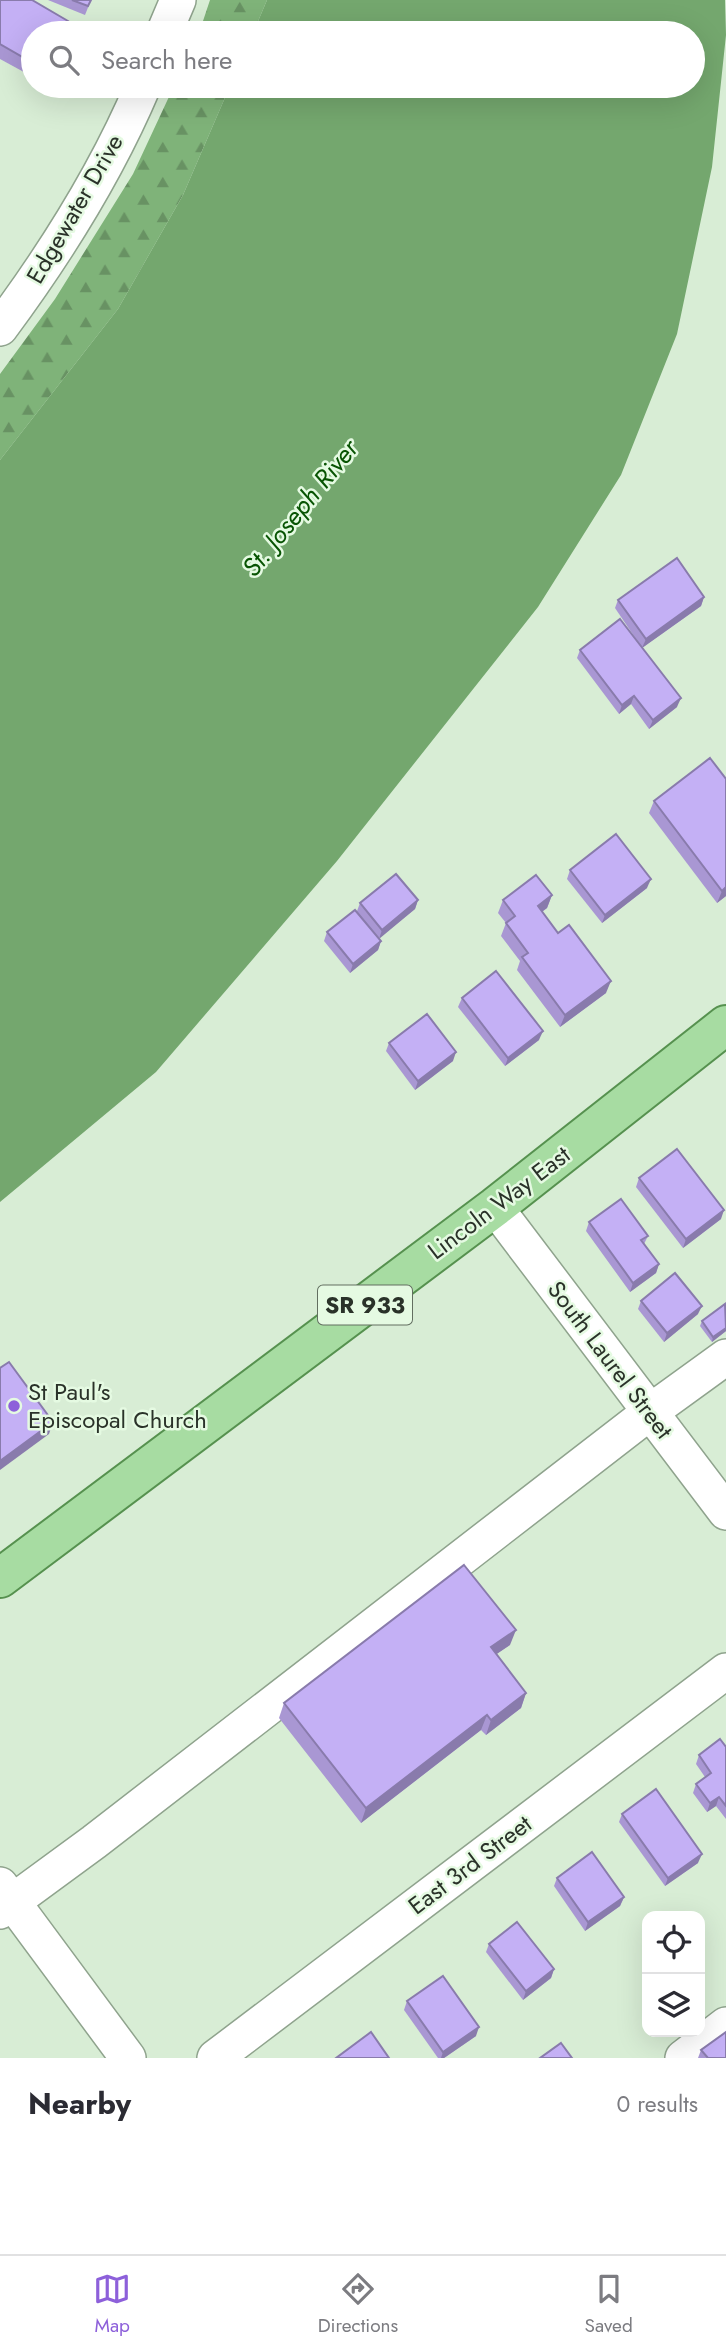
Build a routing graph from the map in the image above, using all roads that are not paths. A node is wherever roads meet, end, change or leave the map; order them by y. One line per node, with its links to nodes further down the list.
1 (178, 0): 2 (street)
2 (169, 21)
3 (137, 98): 4 (street, Edgewater Drive)
4 (0, 328)
5 (726, 1025): 6 (main road, Lincoln Way East / SR 933)
6 (495, 1207): 8 (street, South Laurel Street); 10 (main road, Lincoln Way East / SR 933)
7 (726, 1357): 8 (street)
8 (650, 1412): 9 (street, South Laurel Street); 12 (street)
9 (726, 1512)
10 (0, 1578)
11 (726, 1671): 15 (street, East 3rd Street)
12 (4, 1899): 14 (street)
13 (726, 2025): 16 (street)
14 (128, 2058)
15 (215, 2058)
16 (683, 2058)

